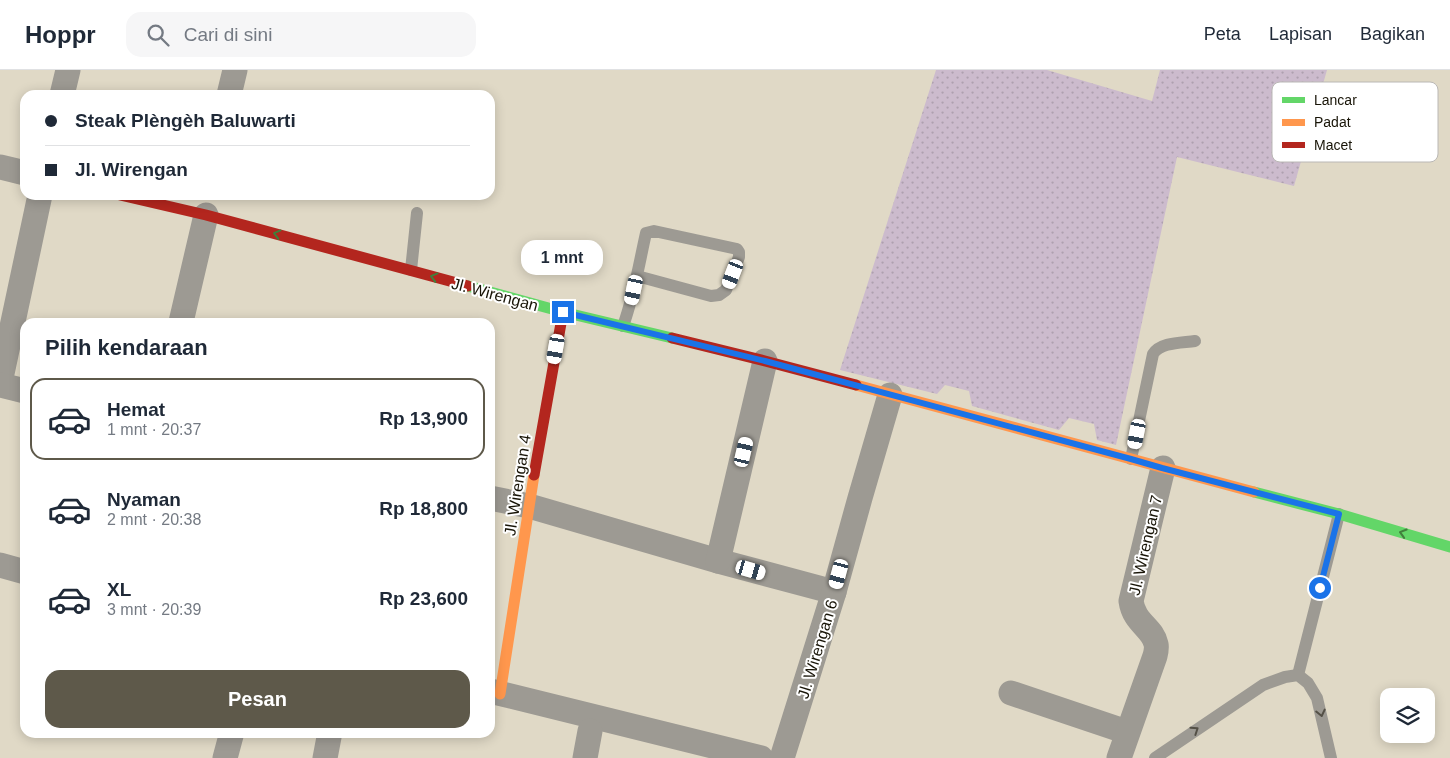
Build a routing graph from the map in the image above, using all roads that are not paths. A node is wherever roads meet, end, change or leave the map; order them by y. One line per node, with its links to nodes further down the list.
1 (68, 70): 3 (street)
2 (235, 70): 4 (street)
3 (63, 90)
4 (230, 90)
5 (0, 167): 6 (street)
6 (20, 172)
7 (39, 200): 18 (street)
8 (153, 200): 9 (street, Jl. Wirengan)
9 (205, 208): 11 (street, Jl. Wirengan, one-way to 9); 14 (street)
10 (417, 212): 11 (lane)
11 (410, 270): 13 (street, Jl. Wirengan, one-way to 11)
12 (637, 276): 12 (lane); 15 (lane)
13 (563, 312): 15 (street, Jl. Wirengan); 24 (street, Jl. Wirengan 4)
14 (182, 318)
15 (624, 326): 17 (street, Jl. Wirengan)
16 (1195, 341): 21 (lane)
17 (765, 361): 20 (street, Jl. Wirengan); 27 (street)
18 (0, 384): 19 (street)
19 (20, 390)
20 (890, 395): 21 (street, Jl. Wirengan); 32 (street, Jl. Wirengan 6)
21 (1131, 459): 22 (street, Jl. Wirengan)
22 (1162, 468): 25 (street, Jl. Wirengan); 39 (street, Jl. Wirengan 7)
23 (495, 499): 24 (street)
24 (529, 506): 27 (street); 34 (street, Jl. Wirengan 4)
25 (1339, 514): 26 (street, Jl. Wirengan, one-way to 25); 33 (lane)
26 (1450, 547)
27 (718, 561): 32 (street)
28 (0, 565): 29 (street)
29 (20, 571)
30 (0, 582): 31 (street)
31 (20, 588)
32 (834, 592): 47 (street, Jl. Wirengan 6)
33 (1298, 675): 49 (lane, one-way to 33); 50 (lane, one-way to 50)
34 (495, 686)
35 (1011, 693): 39 (street)
36 (495, 697): 46 (street)
37 (495, 698): 38 (street)
38 (590, 731): 44 (street); 45 (street)
39 (1128, 732): 48 (street, Jl. Wirengan 7)
40 (231, 738): 42 (street)
41 (329, 738): 43 (street)
42 (226, 758)
43 (325, 758)
44 (584, 758)
45 (699, 758)
46 (761, 758)
47 (782, 758)
48 (1118, 758)
49 (1155, 758)
50 (1331, 758)

